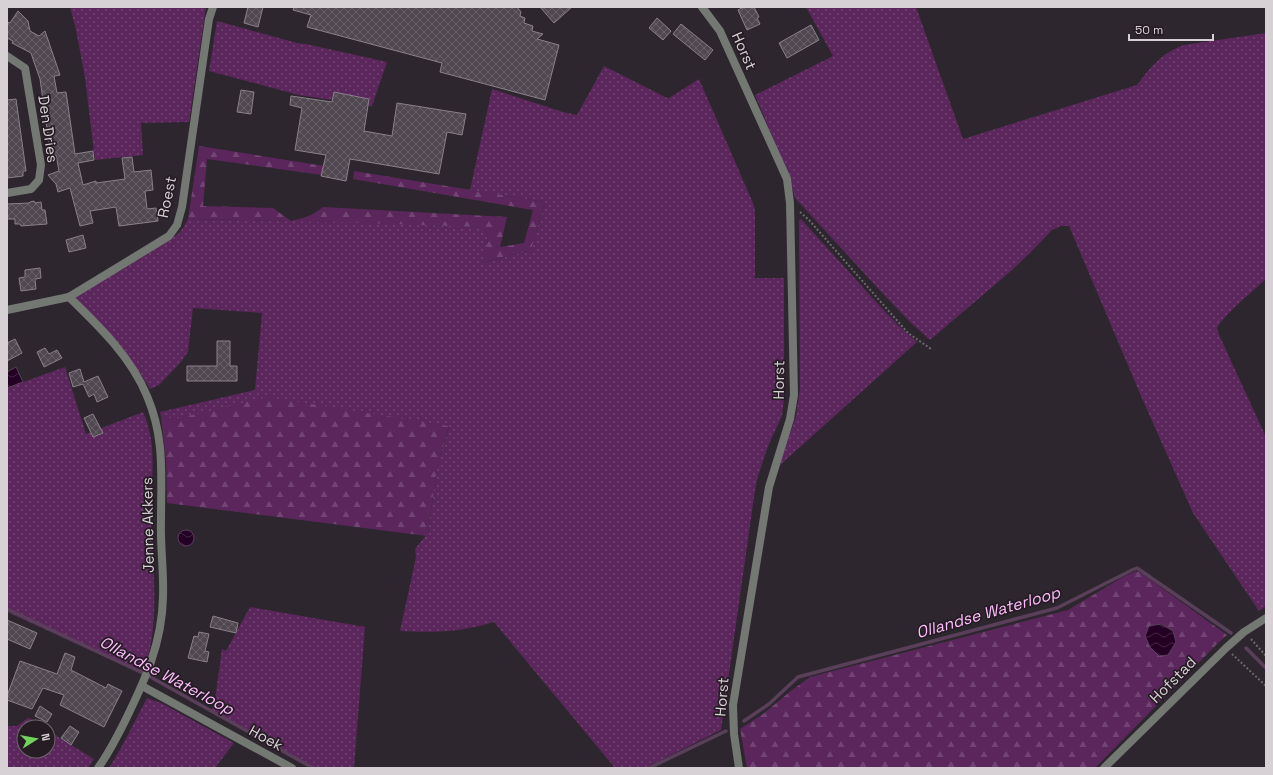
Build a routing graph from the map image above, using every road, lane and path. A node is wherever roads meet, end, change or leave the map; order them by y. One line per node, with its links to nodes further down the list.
1 (213, 7): 6 (street, Roest)
2 (702, 7): 5 (street, Horst)
3 (7, 56): 4 (street, Den Dries)
4 (7, 193)
5 (790, 203): 8 (path); 17 (street, Horst)
6 (69, 297): 7 (street, Roest); 13 (street, Jenne Akkers)
7 (7, 310)
8 (931, 349)
9 (1266, 618): 10 (street, Hofstad)
10 (1244, 632): 11 (street, Hofstad); 12 (path)
11 (1226, 648): 14 (path); 18 (street, Hofstad)
12 (1266, 656)
13 (143, 683): 15 (street, Jenne Akkers); 16 (street, Hoek)
14 (1266, 686)
15 (98, 768)
16 (292, 768)
17 (739, 768)
18 (1104, 768)

